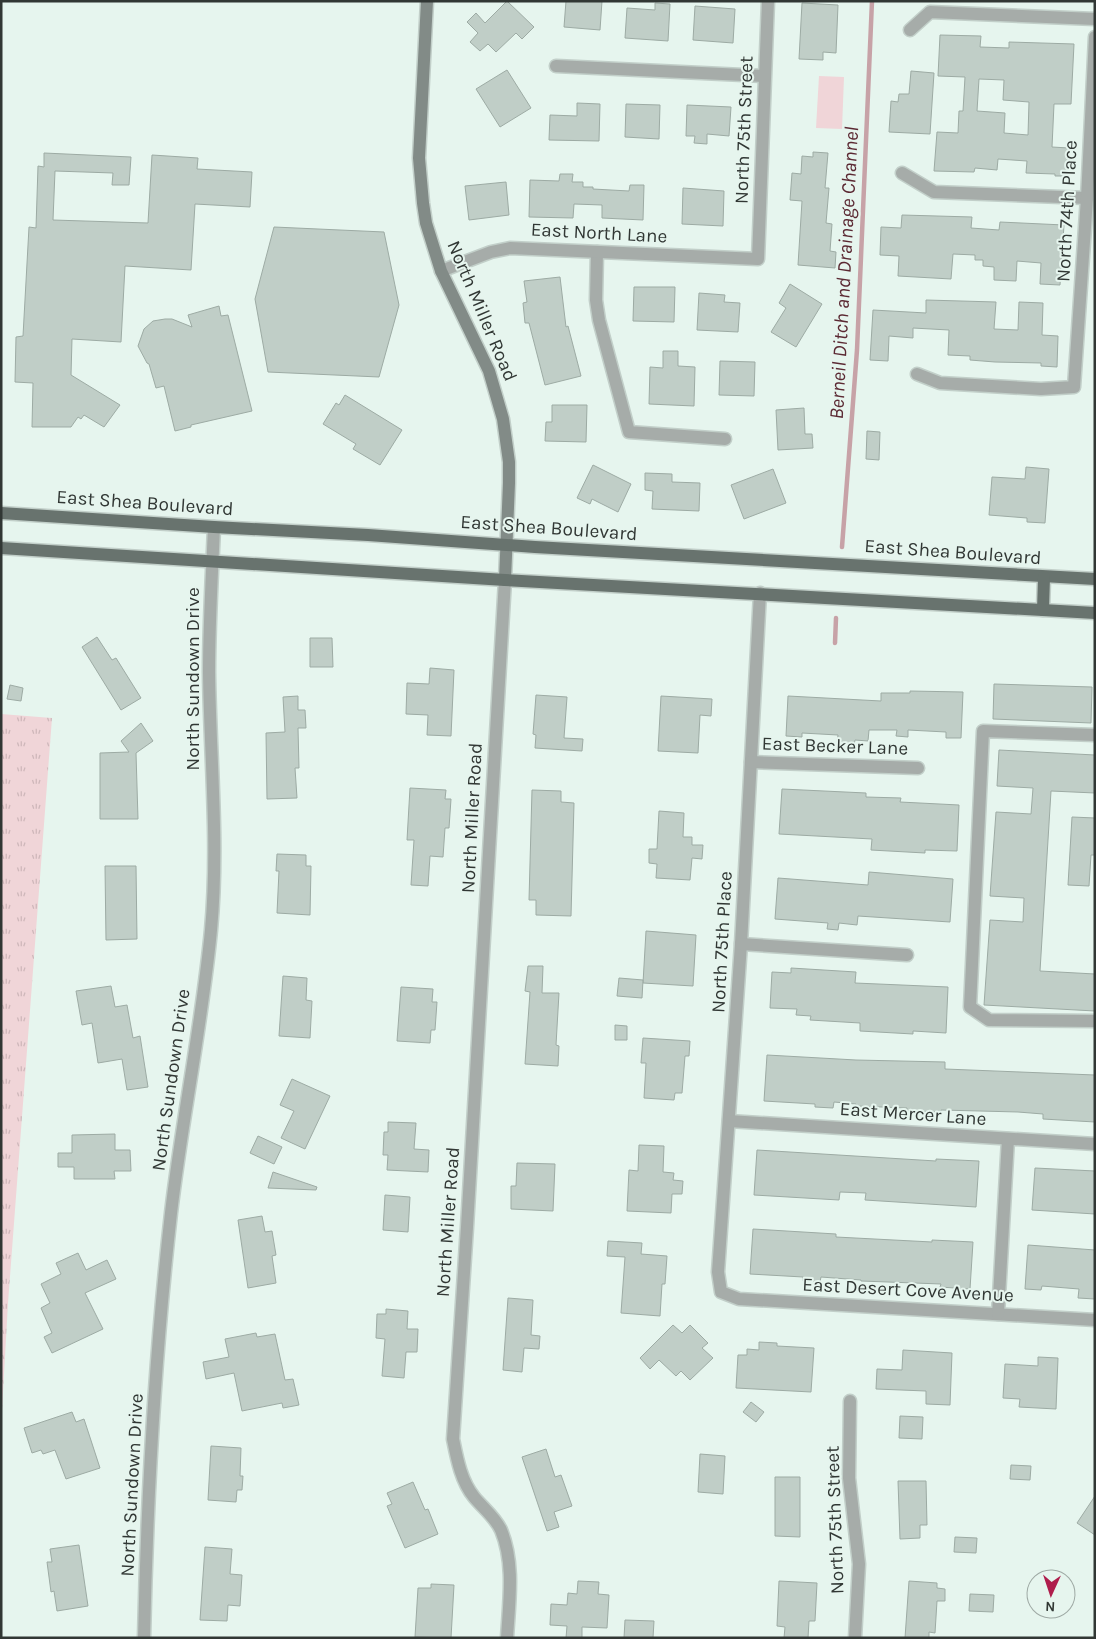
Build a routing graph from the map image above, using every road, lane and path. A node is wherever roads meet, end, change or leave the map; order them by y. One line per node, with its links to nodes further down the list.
1 (427, 1): 13 (street, North Miller Road)
2 (768, 1): 7 (street, North 75th Street)
3 (1095, 19): 4 (street)
4 (910, 30)
5 (1095, 37): 8 (street, North 74th Place)
6 (556, 66): 7 (street)
7 (764, 76): 12 (street, North 75th Street)
8 (1093, 126): 10 (street, North 74th Place)
9 (902, 173): 10 (street)
10 (1087, 198): 14 (street, North 74th Place)
11 (597, 252): 12 (street, East North Lane); 13 (street, East North Lane); 15 (street)
12 (758, 259)
13 (441, 271): 18 (street, North Miller Road)
14 (917, 374)
15 (725, 440)
16 (1, 513): 17 (main road, East Shea Boulevard)
17 (214, 527): 18 (main road, East Shea Boulevard); 20 (street, North Sundown Drive)
18 (506, 545): 21 (main road, East Shea Boulevard); 23 (street, North Miller Road)
19 (1, 548): 20 (main road)
20 (213, 561): 23 (main road); 40 (street, North Sundown Drive)
21 (1044, 577): 22 (main road, East Shea Boulevard); 25 (main road)
22 (1095, 579)
23 (505, 580): 24 (main road); 41 (street, North Miller Road)
24 (760, 593): 25 (main road); 28 (street, North 75th Place)
25 (1042, 610): 26 (main road)
26 (1095, 613)
27 (1095, 734): 32 (street)
28 (751, 762): 29 (street, East Becker Lane); 30 (street, North 75th Place)
29 (918, 768)
30 (741, 944): 31 (street); 33 (street, North 75th Place)
31 (907, 955)
32 (1095, 1021)
33 (729, 1121): 34 (street, East Mercer Lane); 36 (street, North 75th Place)
34 (1008, 1139): 35 (street, East Mercer Lane); 37 (street)
35 (1095, 1144)
36 (721, 1292): 37 (street, East Desert Cove Avenue)
37 (998, 1314): 38 (street, East Desert Cove Avenue)
38 (1095, 1320)
39 (850, 1401): 42 (street, North 75th Street)
40 (144, 1638)
41 (507, 1638)
42 (855, 1638)

